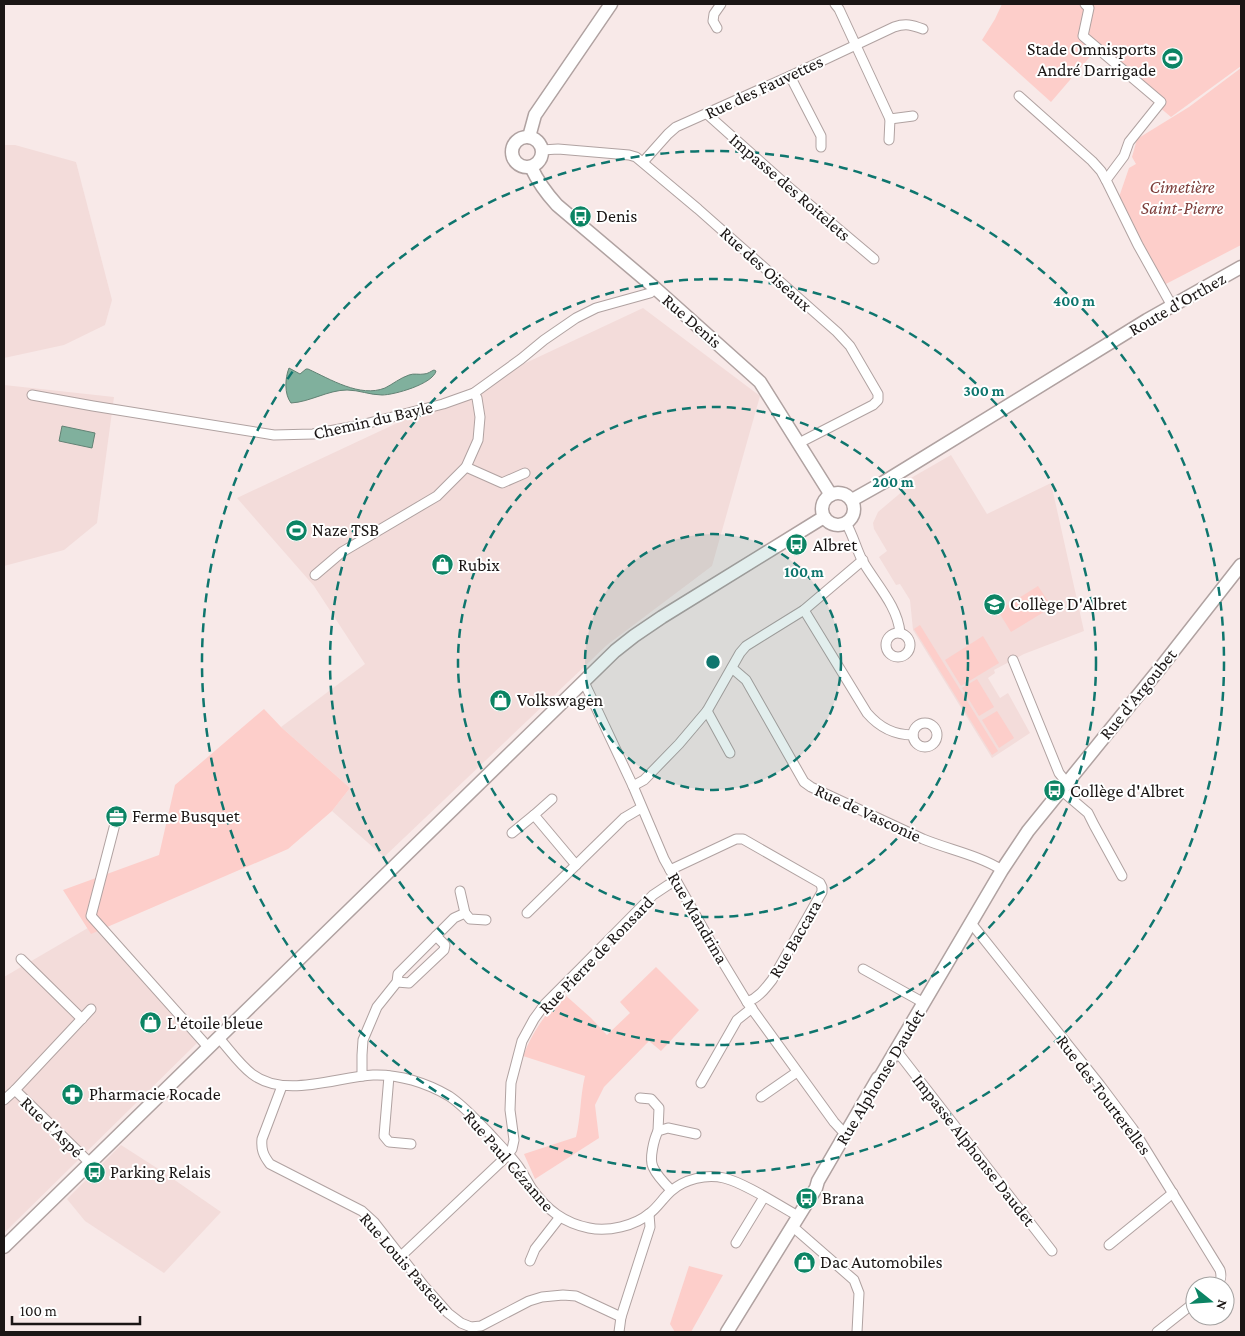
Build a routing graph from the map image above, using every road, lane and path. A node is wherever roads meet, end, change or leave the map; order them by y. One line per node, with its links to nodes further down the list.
1 (611, 4): 13 (main road)
2 (721, 4): 5 (street)
3 (835, 4): 7 (street)
4 (1085, 4): 19 (street)
5 (717, 28)
6 (923, 29): 7 (street, Rue des Fauvettes)
7 (855, 45): 8 (street, Rue des Fauvettes); 12 (street)
8 (790, 76): 10 (street, Rue des Fauvettes); 15 (street)
9 (1019, 96): 19 (street)
10 (707, 114): 17 (street, Rue des Fauvettes); 20 (street, Impasse des Roitelets)
11 (913, 116): 12 (street)
12 (890, 119): 14 (street)
13 (529, 137): 16 (main road); 18 (main road)
14 (890, 140)
15 (821, 147)
16 (542, 150): 17 (street, Rue des Oiseaux); 18 (main road)
17 (643, 162): 26 (street, Rue des Oiseaux)
18 (531, 167): 22 (main road, Rue Denis)
19 (1106, 180): 23 (street)
20 (874, 259)
21 (1241, 267): 23 (main road, Route d'Orthez)
22 (655, 288): 24 (street, Chemin du Bayle); 26 (main road, Rue Denis)
23 (1172, 306): 30 (main road, Route d'Orthez)
24 (474, 393): 25 (street, Chemin du Bayle); 27 (street)
25 (32, 395)
26 (799, 443): 29 (main road, Rue Denis)
27 (466, 467): 28 (street); 35 (street)
28 (525, 473)
29 (831, 495): 30 (main road); 31 (main road)
30 (852, 500): 32 (main road)
31 (824, 517): 32 (main road); 40 (main road)
32 (846, 523): 33 (street)
33 (862, 560): 36 (street); 37 (street)
34 (1241, 565): 45 (main road, Rue d'Argoubet)
35 (315, 575)
36 (804, 610): 39 (street); 42 (street)
37 (900, 633)
38 (1013, 660): 45 (street)
39 (732, 668): 41 (street); 54 (street, Rue de Vasconie)
40 (584, 682): 44 (street, Rue Mandrina); 70 (main road)
41 (707, 711): 43 (street); 44 (street)
42 (913, 736)
43 (730, 753)
44 (633, 786): 47 (street, Rue Mandrina)
45 (1064, 786): 49 (main road, Rue d'Argoubet); 55 (street)
46 (552, 799): 48 (street)
47 (641, 808): 52 (street); 53 (street, Rue Mandrina)
48 (534, 815): 51 (street); 52 (street)
49 (1035, 822): 54 (main road, Rue Alphonse Daudet)
50 (115, 824): 71 (street)
51 (512, 834)
52 (576, 865): 59 (street)
53 (670, 870): 56 (street, Rue Mandrina); 67 (street, Rue Baccara)
54 (1002, 870): 61 (main road, Rue Alphonse Daudet)
55 (1122, 876)
56 (676, 881): 67 (street, Rue Mandrina); 86 (street, Rue Pierre de Ronsard)
57 (460, 891): 58 (street)
58 (465, 913): 60 (street); 62 (street)
59 (527, 913)
60 (486, 920)
61 (971, 923): 66 (main road, Rue Alphonse Daudet); 89 (street, Rue des Tourterelles)
62 (436, 936): 65 (street); 65 (street)
63 (21, 959): 69 (street)
64 (864, 969): 66 (street)
65 (397, 982): 74 (street)
66 (924, 1003): 72 (main road, Rue Alphonse Daudet)
67 (749, 1005): 73 (street, Rue Mandrina); 76 (street)
68 (91, 1009): 69 (street)
69 (82, 1019): 78 (street)
70 (218, 1037): 71 (main road); 77 (street, Rue Paul Cézanne)
71 (208, 1047): 87 (main road)
72 (896, 1050): 84 (main road, Rue Alphonse Daudet); 97 (street, Impasse Alphonse Daudet)
73 (797, 1072): 79 (street); 84 (street, Rue Mandrina)
74 (362, 1076): 75 (street, Rue Paul Cézanne); 77 (street, Rue Paul Cézanne)
75 (389, 1076): 85 (street); 86 (street, Rue Paul Cézanne)
76 (701, 1083)
77 (282, 1086): 98 (street, Rue Louis Pasteur)
78 (15, 1090): 81 (street); 87 (street, Rue d'Aspé)
79 (761, 1097)
80 (640, 1098): 82 (street)
81 (4, 1100)
82 (658, 1131): 83 (street); 88 (street)
83 (696, 1134)
84 (846, 1135): 93 (main road, Rue Alphonse Daudet)
85 (411, 1144)
86 (508, 1154): 92 (street, Rue Paul Cézanne); 98 (street)
87 (90, 1163): 96 (main road)
88 (671, 1190): 90 (street, Rue Paul Cézanne); 91 (street, Rue Paul Cézanne)
89 (1172, 1193): 95 (street); 100 (street, Rue des Tourterelles)
90 (764, 1197): 93 (street, Rue Paul Cézanne); 94 (street)
91 (649, 1214): 92 (street, Rue Paul Cézanne); 102 (street)
92 (560, 1217): 99 (street)
93 (795, 1221): 104 (main road, Rue Alphonse Daudet); 105 (street, Rue Paul Cézanne)
94 (736, 1243)
95 (1109, 1245)
96 (4, 1247)
97 (1052, 1251)
98 (400, 1256): 102 (street, Rue Louis Pasteur)
99 (530, 1261)
100 (1222, 1276)
101 (1185, 1310): 106 (street)
102 (621, 1317): 103 (street)
103 (618, 1332)
104 (727, 1332)
105 (857, 1332)
106 (1157, 1332)

